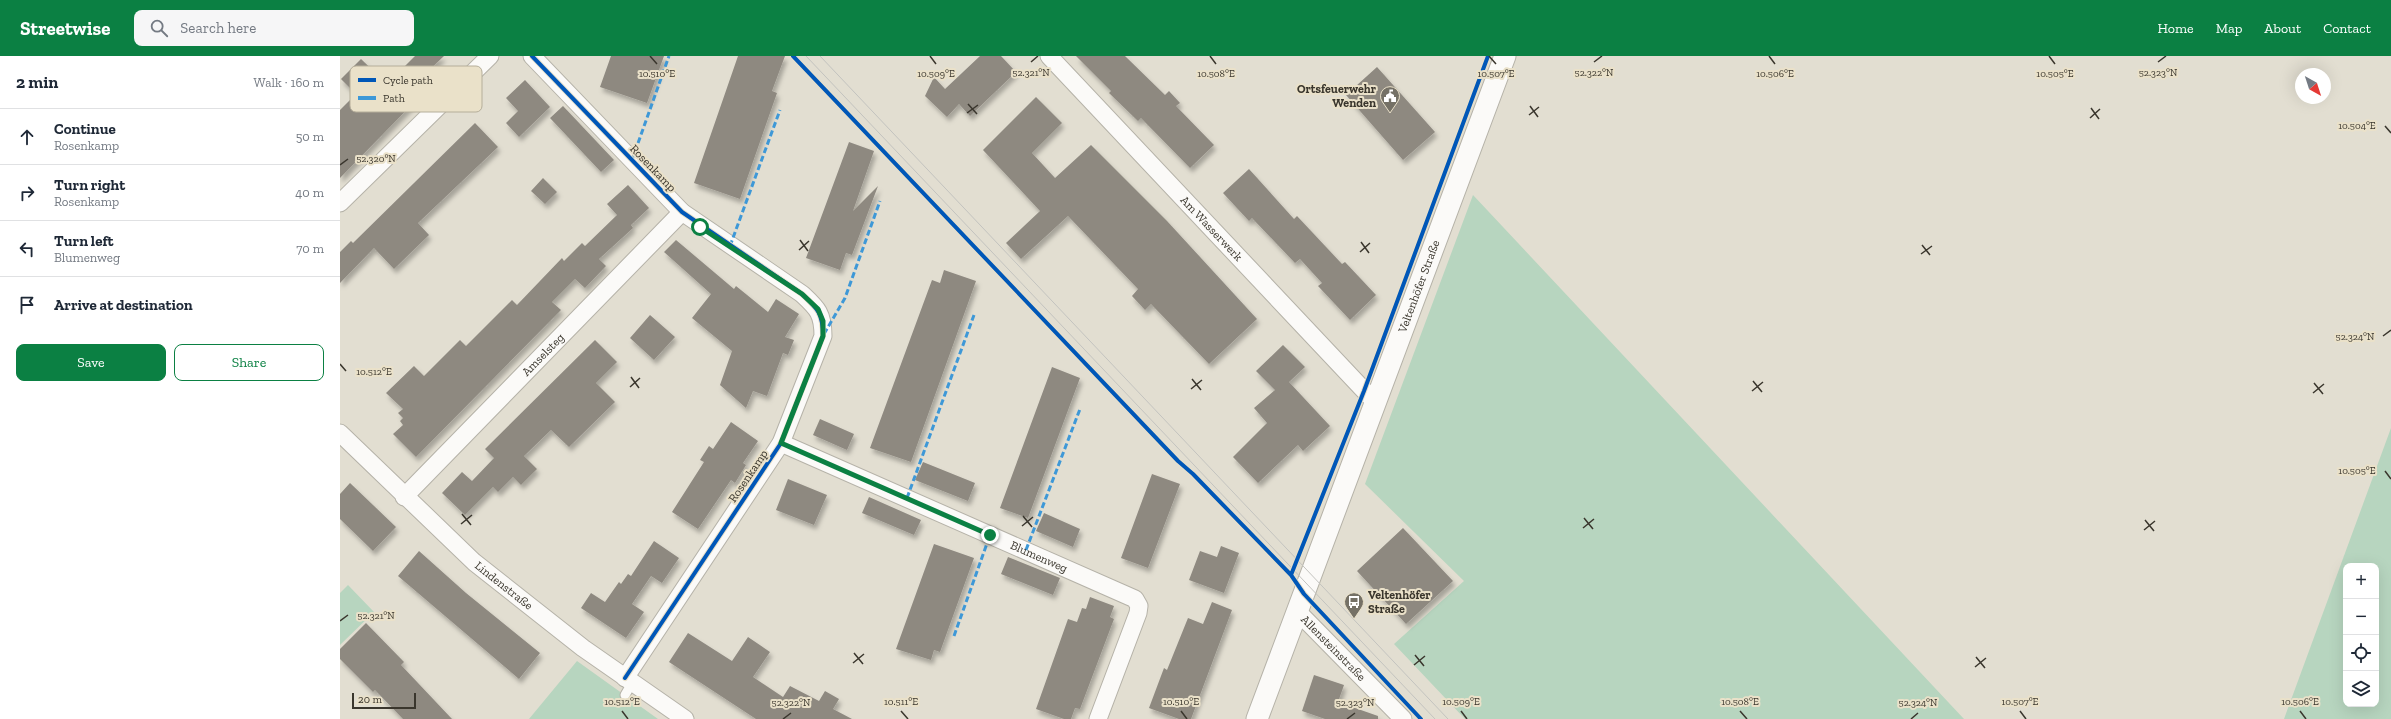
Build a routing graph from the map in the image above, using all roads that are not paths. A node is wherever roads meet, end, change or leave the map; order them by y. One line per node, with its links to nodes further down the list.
1 (490, 56): 5 (street)
2 (532, 56): 8 (street, Rosenkamp)
3 (1049, 56): 9 (street, Am Wasserwerk)
4 (1505, 56): 9 (street, Veltenhöfer Straße)
5 (480, 66)
6 (433, 112): 7 (street)
7 (340, 203)
8 (682, 212): 11 (street, Rosenkamp); 12 (street, Amselsteg)
9 (1375, 402): 13 (street, Veltenhöfer Straße)
10 (340, 432): 12 (street, Lindenstraße)
11 (781, 443): 14 (street, Rosenkamp); 16 (street, Blumenweg)
12 (404, 497): 14 (street, Lindenstraße)
13 (1297, 611): 17 (street, Veltenhöfer Straße); 18 (street, Allensteinstraße)
14 (627, 685): 15 (street, Lindenstraße)
15 (685, 719)
16 (1098, 719)
17 (1257, 719)
18 (1403, 719)

